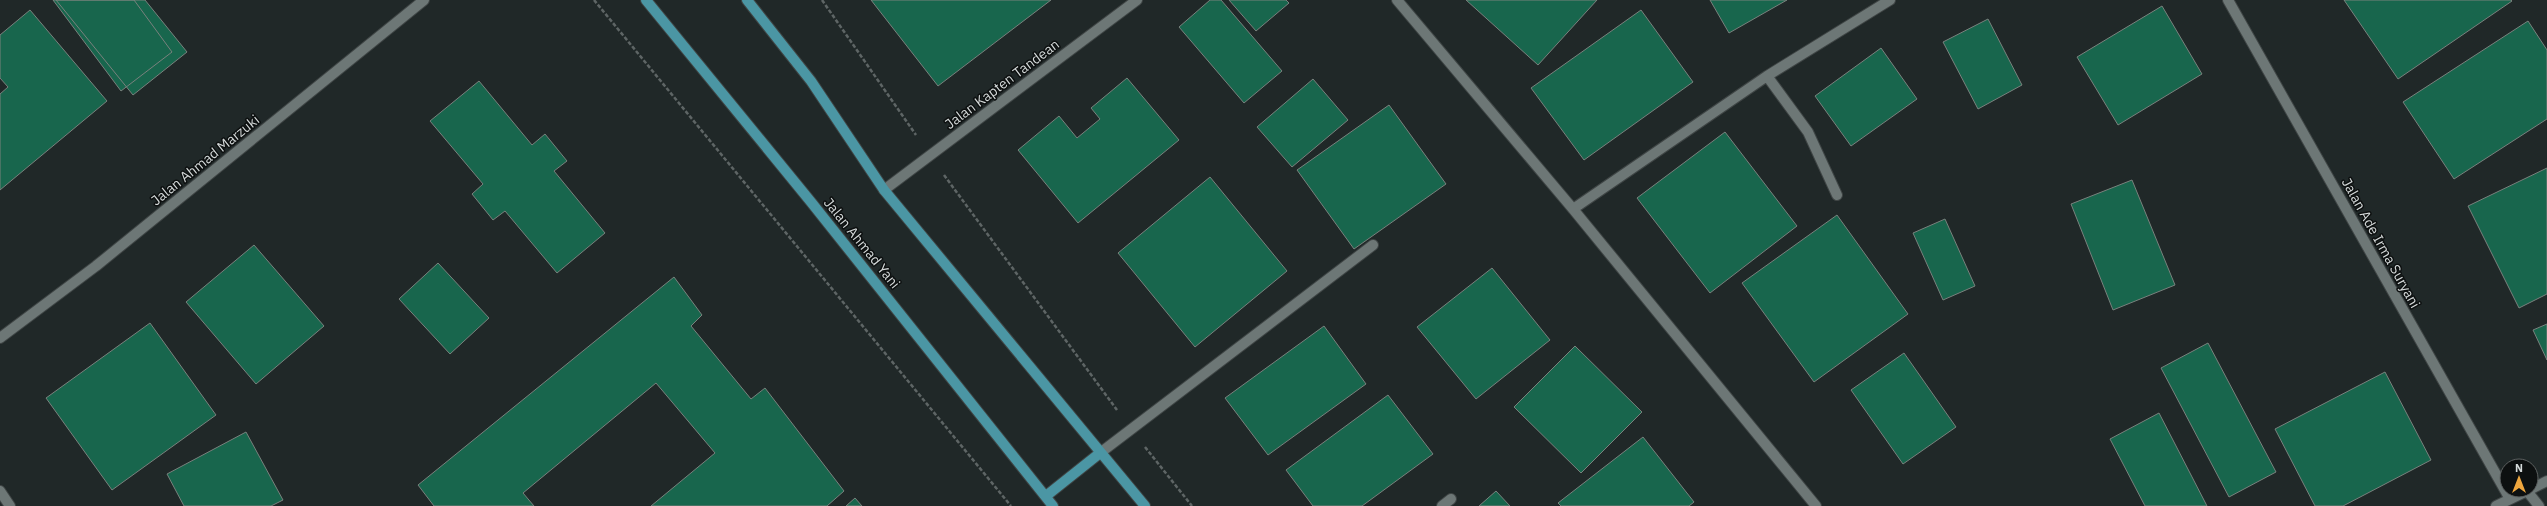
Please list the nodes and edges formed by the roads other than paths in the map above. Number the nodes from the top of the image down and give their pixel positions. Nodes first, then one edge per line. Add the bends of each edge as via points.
1 (424, 0) edge
2 (646, 0) edge
3 (747, 0) edge
4 (1137, 0) edge
5 (1397, 0) edge
6 (1890, 0) edge
7 (2228, 0) edge
8 (1767, 76) junction
9 (884, 190) junction
10 (1837, 195) dead end
11 (1573, 209) junction
12 (1373, 245) dead end
13 (0, 338) edge
14 (1100, 453) junction
15 (0, 491) edge
16 (1046, 496) junction
17 (1451, 499) dead end
18 (2510, 499) joint
19 (10, 506) edge
20 (1053, 506) edge
21 (1145, 506) edge
22 (1442, 506) edge
23 (1816, 506) edge
24 (2496, 506) edge

1 - 13 street, Jalan Ahmad Marzuki via 96,266
2 - 16 main road, Jalan Ahmad Yani
3 - 9 main road via 811,81
4 - 9 street, Jalan Kapten Tandean
5 - 11 street
6 - 8 street
7 - 18 street, Jalan Ade Irma Suryani
8 - 10 street via 1808,132
8 - 11 street
9 - 14 main road
11 - 23 street
12 - 14 street
14 - 16 main road
14 - 21 main road
15 - 19 street
16 - 20 main road, Jalan Ahmad Yani
17 - 22 street
18 - 24 street

